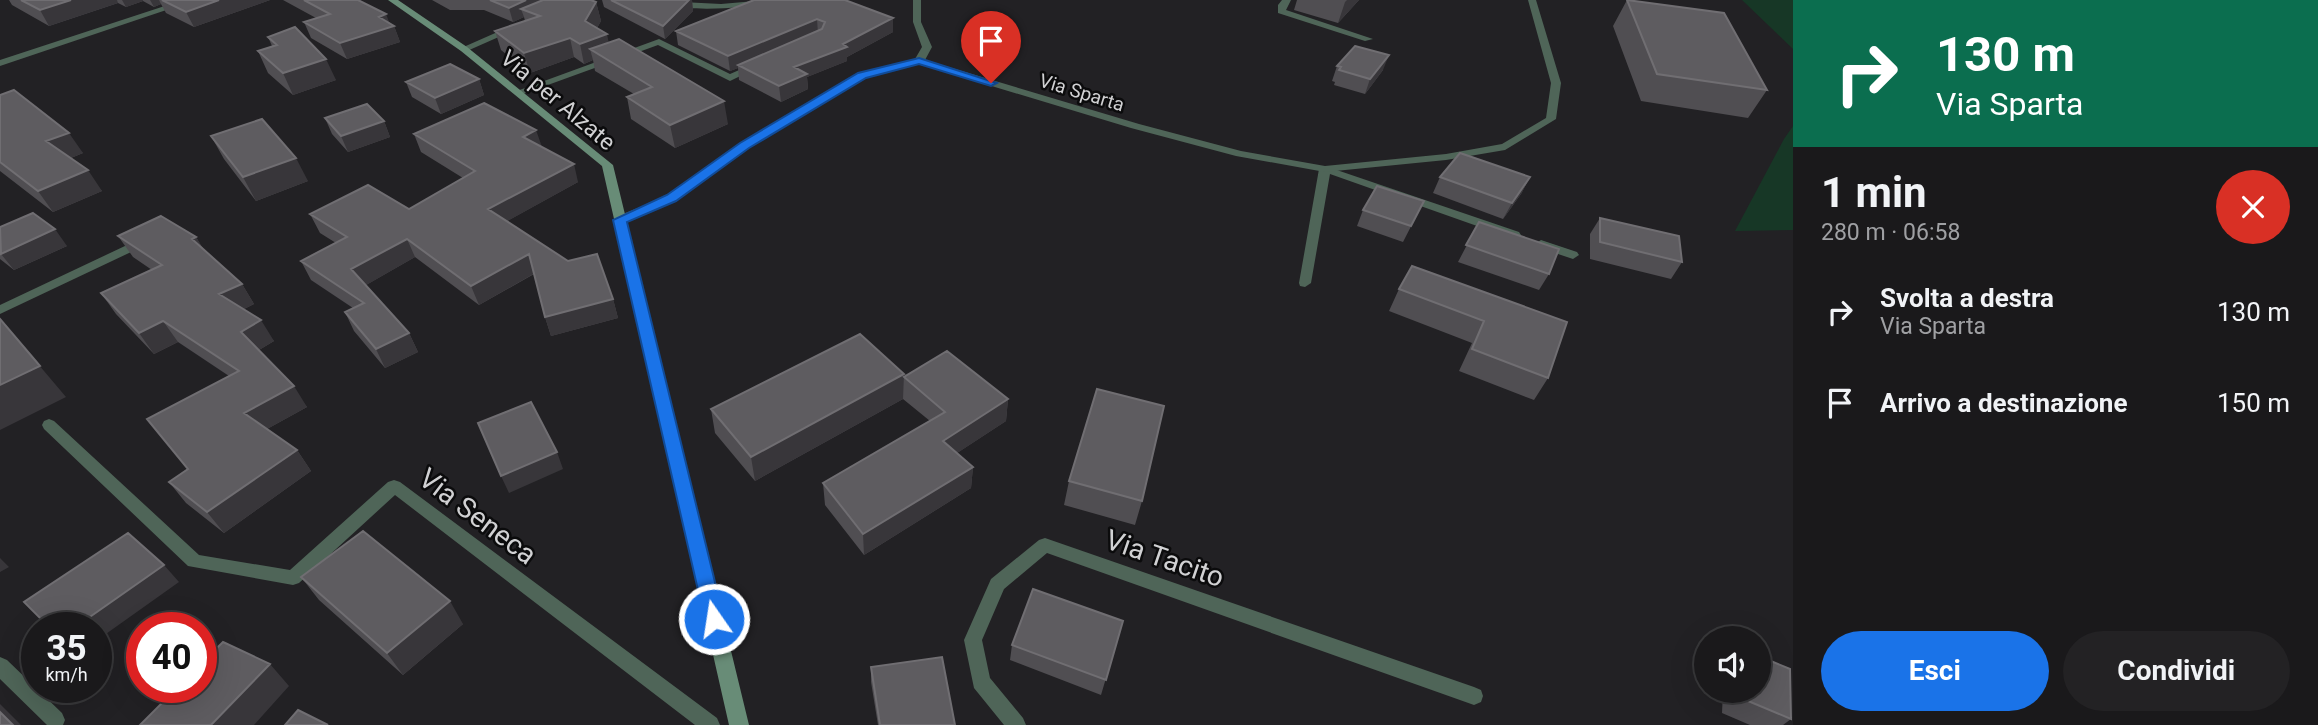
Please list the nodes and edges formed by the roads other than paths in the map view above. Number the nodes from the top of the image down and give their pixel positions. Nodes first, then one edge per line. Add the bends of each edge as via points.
1 (192, 0) edge
2 (392, 0) edge
3 (646, 0) edge
4 (764, 0) edge
5 (917, 0) edge
6 (1287, 0) edge
7 (1532, 0) edge
8 (523, 24) edge
9 (1368, 39) dead end
10 (464, 49) junction
11 (768, 61) edge
12 (919, 61) junction
13 (0, 63) edge
14 (519, 92) junction
15 (1325, 169) junction
16 (620, 220) junction
17 (151, 238) edge
18 (1573, 255) dead end
19 (1305, 283) dead end
20 (0, 310) edge
21 (49, 425) dead end
22 (0, 666) edge
23 (1474, 696) dead end
24 (55, 720) dead end
25 (710, 725) edge
26 (739, 725) edge
27 (1016, 725) edge

1 - 13 street
2 - 10 street, Via per Alzate
3 - 4 street via 707,6
5 - 12 street via 917,22 928,47
6 - 9 street via 1281,11
7 - 15 street, Via Sparta via 1556,83 1551,119 1504,147
8 - 10 street
10 - 14 street, Via per Alzate
11 - 14 street via 730,78 659,42
12 - 15 street, Via Sparta via 1240,154
12 - 16 street via 862,76 744,145 672,198
14 - 16 street, Via per Alzate via 607,165
15 - 18 street, Via Sparta
15 - 19 street
16 - 26 street, Via per Alzate
17 - 20 street
21 - 25 street, Via Seneca via 194,561 293,578 394,486
22 - 24 street
23 - 27 street, Via Tacito via 1045,545 997,584 973,640 981,682

